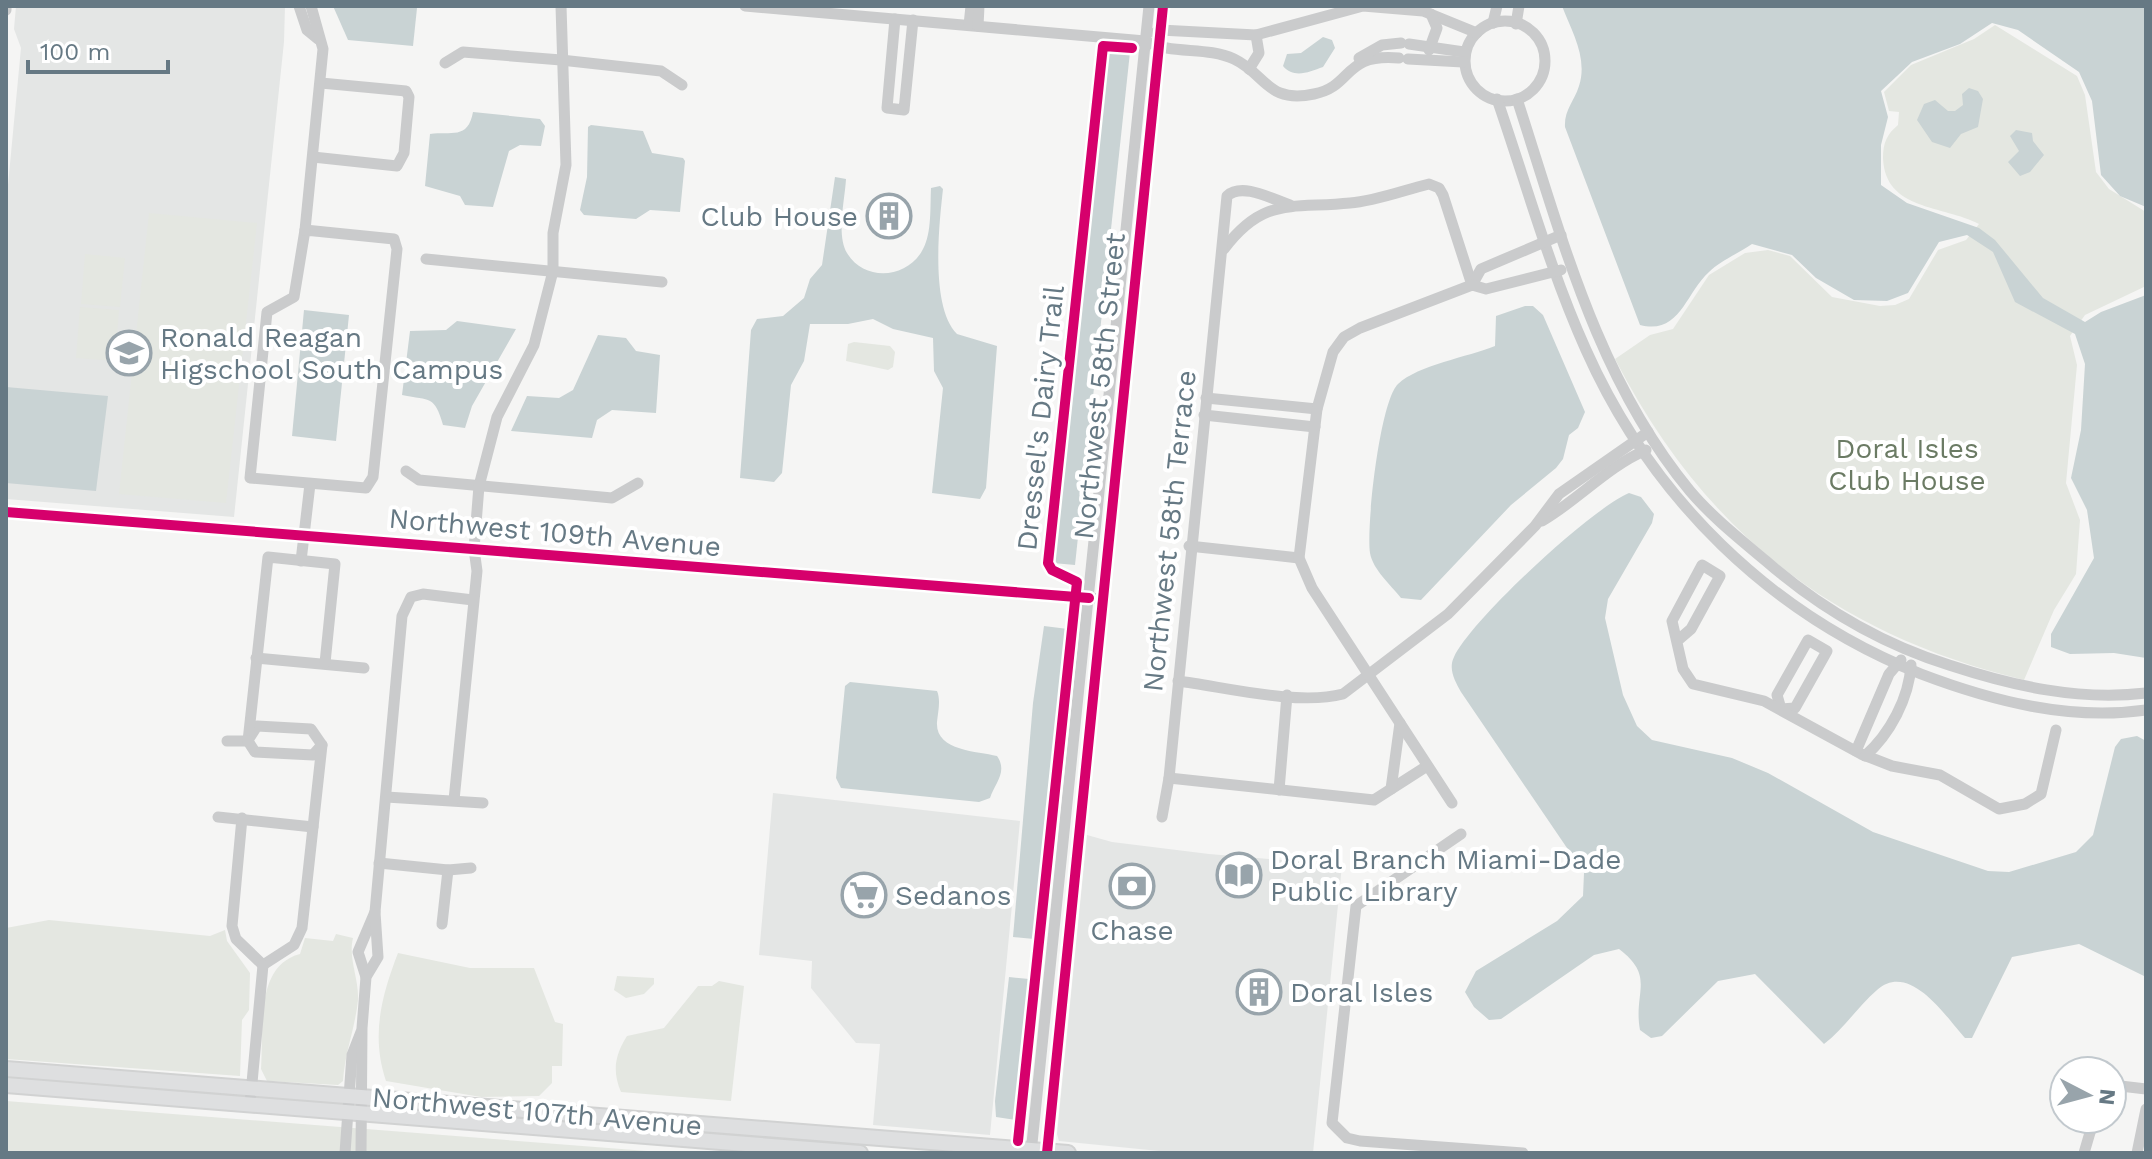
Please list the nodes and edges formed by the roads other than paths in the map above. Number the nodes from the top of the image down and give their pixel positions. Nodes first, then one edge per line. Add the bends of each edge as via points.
1 (299, 6) edge
2 (311, 6) edge
3 (561, 6) edge
4 (745, 6) edge
5 (971, 6) edge
6 (979, 6) edge
7 (1149, 6) edge
8 (1163, 6) edge
9 (1497, 6) edge
10 (1519, 6) edge
11 (1431, 14) junction
12 (895, 19) junction
13 (913, 20) junction
14 (1493, 23) junction
15 (1516, 24) junction
16 (974, 26) junction
17 (1160, 30) junction
18 (1477, 33) junction
19 (1256, 35) junction
20 (318, 40) junction
21 (1145, 41) junction
22 (1430, 46) junction
23 (1158, 48) junction
24 (1463, 57) junction
25 (561, 60) junction
26 (1426, 61) junction
27 (445, 63) dead end
28 (1249, 69) junction
29 (1349, 71) junction
30 (321, 83) junction
31 (682, 85) dead end
32 (1497, 99) junction
33 (1517, 99) junction
34 (313, 157) junction
35 (1290, 205) junction
36 (305, 230) junction
37 (1561, 235) junction
38 (1546, 240) junction
39 (1223, 250) junction
40 (426, 259) dead end
41 (1572, 266) junction
42 (553, 271) junction
43 (1557, 271) junction
44 (662, 282) dead end
45 (1472, 285) junction
46 (1206, 398) junction
47 (1317, 409) junction
48 (1204, 415) junction
49 (1315, 427) junction
50 (1648, 432) junction
51 (1635, 441) junction
52 (1657, 445) junction
53 (1642, 452) junction
54 (406, 471) dead end
55 (638, 483) dead end
56 (310, 484) junction
57 (479, 486) junction
58 (6, 512) edge
59 (1535, 526) junction
60 (305, 536) junction
61 (1189, 546) junction
62 (474, 549) junction
63 (1299, 558) junction
64 (301, 561) junction
65 (1087, 598) junction
66 (1101, 599) junction
67 (473, 600) junction
68 (1677, 641) junction
69 (1911, 652) junction
70 (256, 658) junction
71 (325, 663) junction
72 (1897, 663) junction
73 (364, 668) dead end
74 (1910, 669) junction
75 (1370, 676) junction
76 (1178, 681) junction
77 (2146, 693) edge
78 (1287, 695) junction
79 (1781, 709) junction
80 (1873, 709) junction
81 (2146, 710) edge
82 (1893, 719) junction
83 (1400, 723) junction
84 (1863, 730) junction
85 (2056, 730) dead end
86 (1883, 739) junction
87 (227, 741) dead end
88 (248, 741) junction
89 (1838, 741) junction
90 (322, 745) junction
91 (1860, 754) junction
92 (1427, 766) junction
93 (1892, 766) junction
94 (1169, 778) junction
95 (1391, 789) junction
96 (1279, 790) junction
97 (386, 797) junction
98 (454, 800) junction
99 (483, 803) dead end
100 (1452, 803) dead end
101 (218, 817) dead end
102 (1162, 817) dead end
103 (242, 818) junction
104 (313, 827) junction
105 (1461, 834) dead end
106 (379, 863) junction
107 (471, 868) dead end
108 (448, 870) junction
109 (375, 912) junction
110 (442, 924) dead end
111 (362, 937) junction
112 (379, 940) junction
113 (263, 965) junction
114 (366, 977) junction
115 (6, 1069) edge
116 (6, 1085) edge
117 (251, 1088) junction
118 (355, 1096) junction
119 (250, 1104) junction
120 (2146, 1109) edge
121 (356, 1113) junction
122 (2143, 1133) edge
123 (1031, 1151) edge
124 (1047, 1152) edge
125 (345, 1153) edge
126 (361, 1153) edge
127 (860, 1153) edge
128 (1068, 1153) edge
129 (1523, 1153) edge
130 (2137, 1153) edge

1 - 20 street via 307,30
2 - 20 street
3 - 25 street
4 - 12 street
5 - 16 street
6 - 16 street
7 - 21 street, Northwest 58th Street
8 - 17 street, Northwest 58th Street
9 - 14 street
10 - 15 street
11 - 18 street
11 - 19 street via 1363,6
11 - 22 street via 1437,28
12 - 13 street
12 - 13 street via 887,108 904,110
13 - 16 street
14 - 15 street
14 - 18 street
15 - 33 street via 1537,36 1547,57 1536,89
16 - 21 street
17 - 19 street
17 - 21 street
17 - 23 street, Northwest 58th Street
18 - 24 street
19 - 28 street via 1259,53
20 - 30 street via 323,49
21 - 23 street
21 - 65 street, Northwest 58th Street
22 - 24 street
22 - 26 street
22 - 29 street via 1382,45 1361,55
23 - 28 street via 1220,54
23 - 66 street, Northwest 58th Street
24 - 26 street
24 - 32 street via 1471,84
25 - 27 street via 463,52
25 - 31 street via 661,71
25 - 42 street via 566,165 553,233
26 - 29 street via 1363,59
28 - 29 street via 1261,83 1298,97 1334,86
30 - 34 street
30 - 34 street via 406,91 404,153 397,166
32 - 33 street
32 - 38 street
33 - 37 street
34 - 36 street
35 - 39 street via 1254,217
35 - 39 street, Northwest 58th Terrace via 1233,190 1227,196
35 - 45 street via 1354,203 1429,184 1439,188
36 - 56 street, Northwest 109th Avenue via 294,297 267,312 250,478
36 - 56 street, Northwest 109th Avenue via 394,239 397,249 373,477 366,488
37 - 38 street
37 - 41 street
38 - 43 street
38 - 45 street via 1481,269
39 - 46 street, Northwest 58th Terrace
40 - 42 street
41 - 43 street
41 - 50 street via 1604,350
42 - 44 street
42 - 57 street via 534,345 497,417
43 - 45 street via 1486,289
43 - 51 street via 1587,352
45 - 47 street via 1344,337 1326,369
46 - 47 street
46 - 48 street, Northwest 58th Terrace
47 - 49 street
48 - 49 street
48 - 61 street, Northwest 58th Terrace
49 - 63 street
50 - 51 street
50 - 52 street
51 - 53 street
51 - 59 street via 1559,494
52 - 53 street
52 - 69 street via 1703,505 1790,581 1846,619
53 - 59 street
53 - 72 street via 1697,522 1754,575 1807,615
54 - 57 street via 419,480
55 - 57 street via 612,498
56 - 60 street
57 - 62 street
58 - 60 street, Northwest 109th Avenue
59 - 75 street via 1448,614
60 - 62 street, Northwest 109th Avenue
60 - 64 street
61 - 63 street
61 - 76 street, Northwest 58th Terrace
62 - 65 street, Northwest 109th Avenue
62 - 67 street
63 - 75 street via 1312,588
64 - 70 street via 268,557
64 - 71 street via 335,564
65 - 66 street, Northwest 109th Avenue
65 - 123 street, Northwest 58th Street
66 - 124 street, Northwest 58th Street
67 - 97 street via 423,594 411,597 402,616
67 - 98 street
68 - 68 street via 1691,629 1720,576 1702,565 1674,617
68 - 79 street via 1683,669 1693,684
69 - 72 street
69 - 74 street
69 - 77 street via 1979,675 2054,691 2096,696
70 - 71 street
70 - 88 street
71 - 73 street
72 - 74 street
72 - 80 street
74 - 81 street via 1977,693 2046,709
74 - 82 street via 1910,682
75 - 78 street via 1328,698
75 - 83 street
76 - 78 street
76 - 94 street, Northwest 58th Terrace
78 - 96 street
79 - 79 street via 1795,708 1827,651 1808,640 1777,695
79 - 89 street
80 - 82 street
80 - 84 street
82 - 86 street
83 - 92 street
83 - 95 street
84 - 89 street
84 - 91 street
85 - 93 street via 2043,788 2032,801 1999,809 1940,775
86 - 91 street
86 - 93 street
87 - 88 street
88 - 90 street via 255,752 313,755
88 - 90 street via 257,726 311,729
89 - 91 street
90 - 104 street
91 - 93 street
92 - 95 street
92 - 100 street
94 - 96 street
94 - 102 street, Northwest 58th Terrace
95 - 96 street via 1374,800
97 - 98 street
97 - 106 street
98 - 99 street
101 - 103 street
103 - 104 street
103 - 113 street via 232,926 236,939
104 - 113 street via 302,928 294,945
105 - 129 street via 1356,906 1330,1116 1337,1131 1360,1141
106 - 108 street
106 - 109 street
107 - 108 street
108 - 110 street
109 - 111 street
109 - 112 street
111 - 112 street
111 - 114 street via 358,952
112 - 114 street via 378,957
113 - 117 street
114 - 118 street via 362,1028 352,1055
115 - 117 main road, Northwest 107th Avenue
116 - 119 main road, Northwest 107th Avenue
117 - 118 main road, Northwest 107th Avenue
117 - 119 street
118 - 121 street
118 - 123 main road, Northwest 107th Avenue
119 - 121 main road, Northwest 107th Avenue
120 - 122 street
121 - 125 street
121 - 126 street
121 - 127 main road, Northwest 107th Avenue
122 - 130 street
123 - 124 main road, Northwest 107th Avenue
124 - 128 main road, Northwest 107th Avenue

